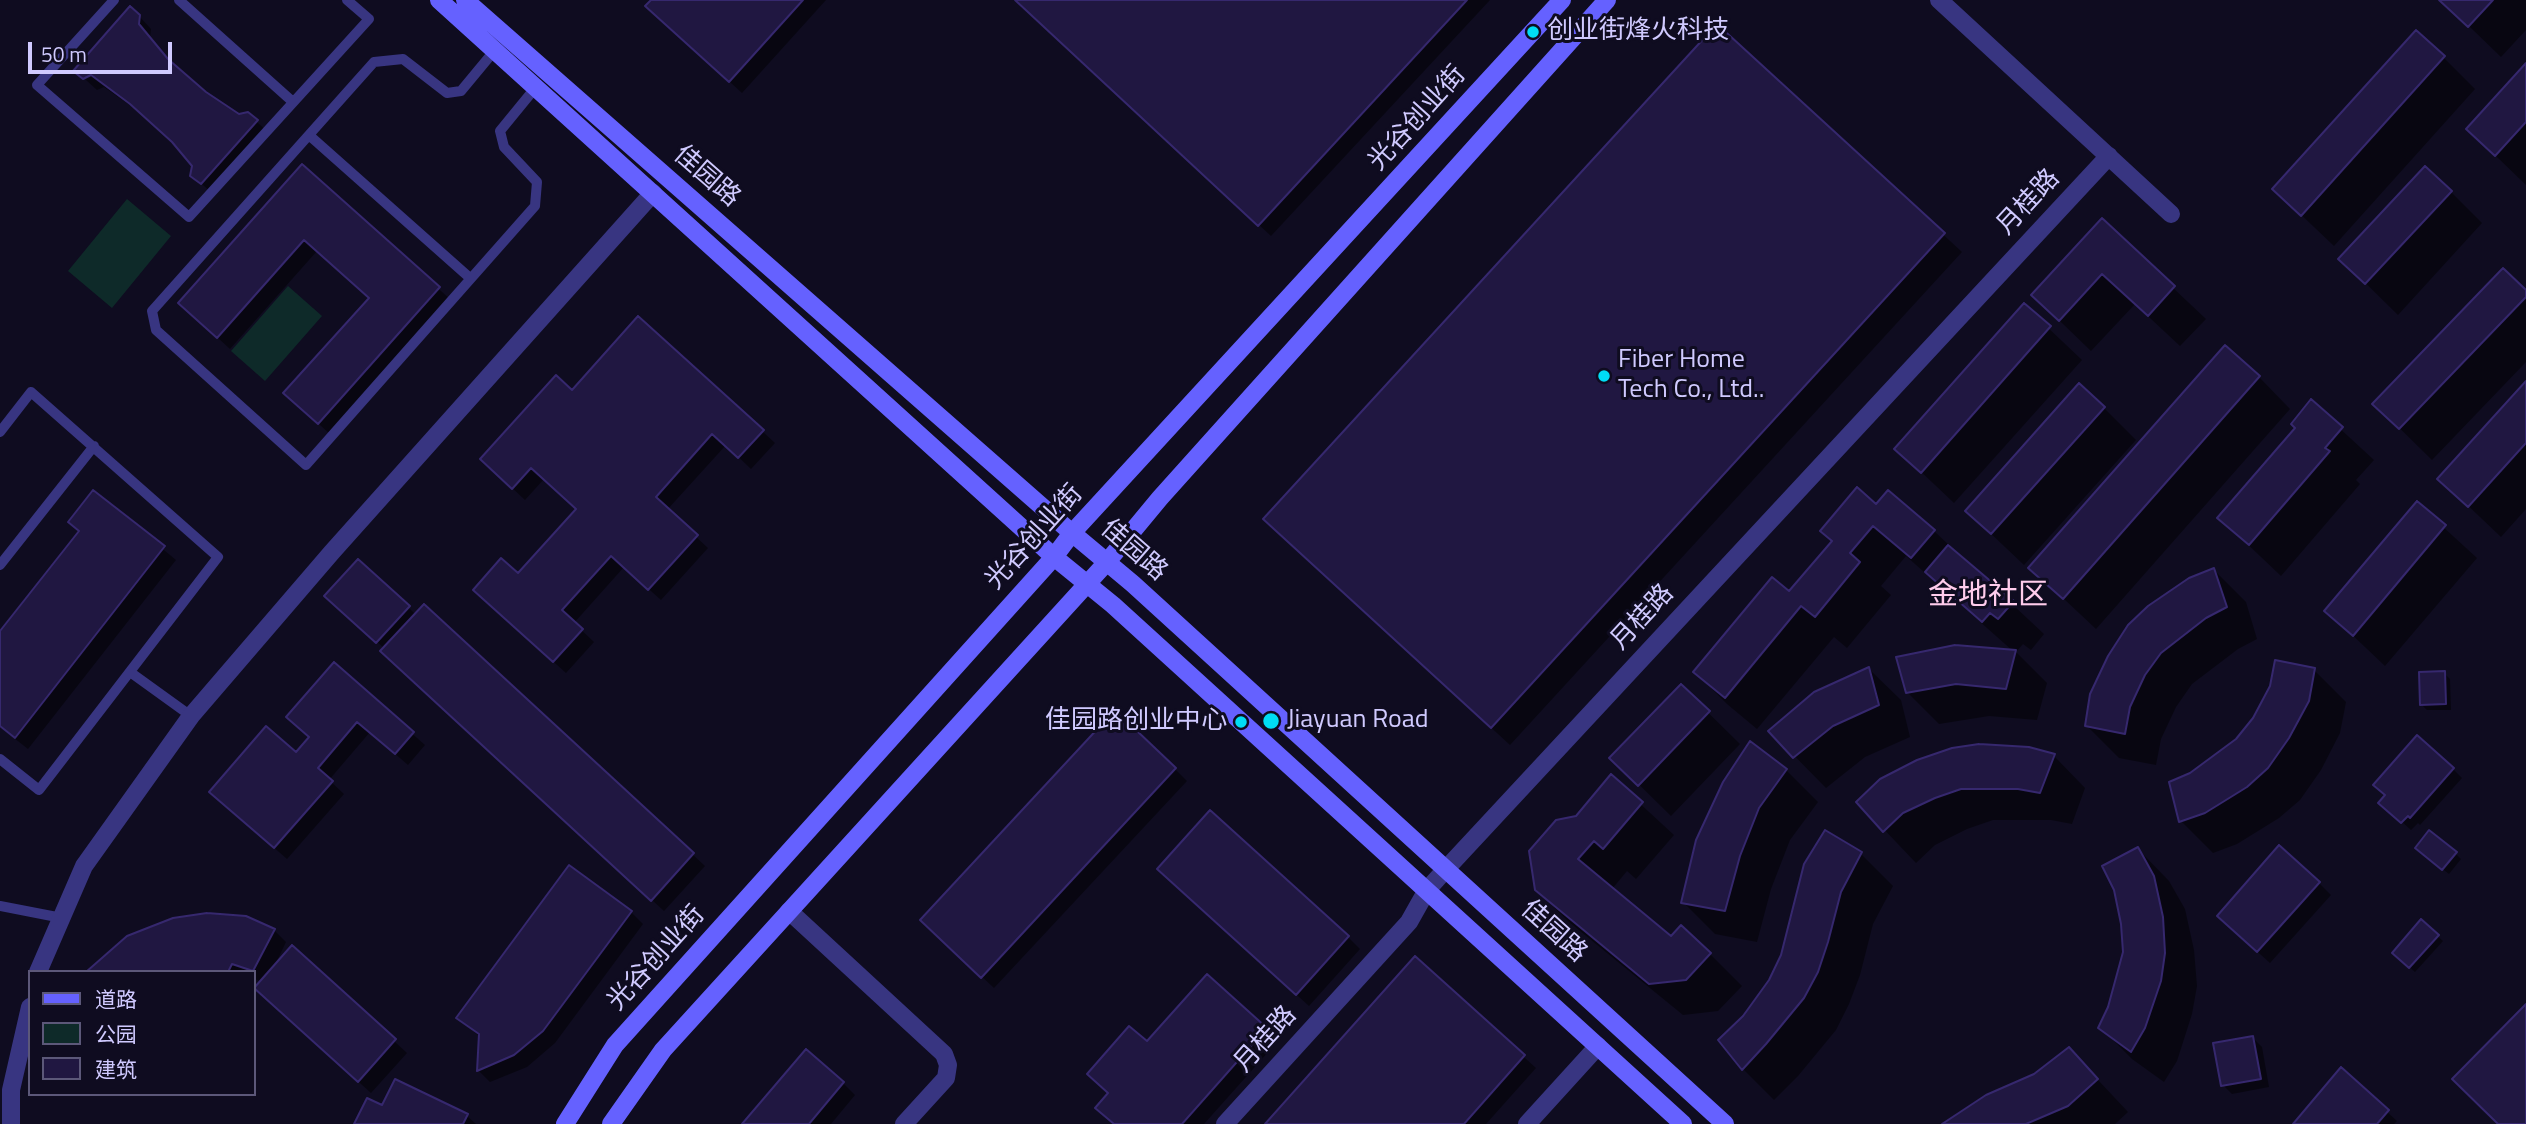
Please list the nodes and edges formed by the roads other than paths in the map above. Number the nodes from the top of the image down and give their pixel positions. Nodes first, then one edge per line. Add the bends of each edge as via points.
1 (114, 0) edge
2 (179, 0) edge
3 (346, 0) edge
4 (439, 0) edge
5 (465, 0) edge
6 (1562, 0) edge
7 (1608, 0) edge
8 (1939, 0) edge
9 (495, 50) junction
10 (536, 87) junction
11 (293, 102) junction
12 (310, 136) junction
13 (2109, 156) junction
14 (653, 193) junction
15 (2171, 215) dead end
16 (470, 278) junction
17 (0, 432) edge
18 (94, 446) junction
19 (1072, 533) junction
20 (1054, 557) junction
21 (1107, 562) junction
22 (0, 565) edge
23 (1086, 586) junction
24 (130, 672) junction
25 (191, 716) junction
26 (0, 759) edge
27 (1446, 869) junction
28 (1427, 890) junction
29 (0, 906) edge
30 (789, 911) junction
31 (62, 918) junction
32 (39, 970) edge
33 (28, 1016) edge
34 (1598, 1046) junction
35 (11, 1124) edge
36 (565, 1124) edge
37 (611, 1124) edge
38 (904, 1124) edge
39 (1225, 1124) edge
40 (1527, 1124) edge
41 (1683, 1124) edge
42 (1725, 1124) edge

1 - 11 lane via 37,85 189,217
2 - 11 lane
3 - 11 lane via 369,19
4 - 9 street, 佳园路
5 - 19 street, 佳园路
6 - 19 street, 光谷创业街
7 - 21 street
8 - 13 street
9 - 10 street, 佳园路
9 - 12 lane via 461,91 447,93 403,59 374,62
10 - 14 street, 佳园路
10 - 16 lane via 500,131 504,147 537,182 535,206
12 - 16 lane
12 - 16 lane via 152,311 156,330 306,465
13 - 15 street
13 - 27 street, 月桂路
14 - 20 street, 佳园路
14 - 25 street
17 - 18 lane via 32,392
18 - 22 lane
18 - 24 lane via 218,558
19 - 20 street, 光谷创业街
19 - 21 street, 佳园路
20 - 23 street, 佳园路
20 - 36 street, 光谷创业街 via 615,1045
21 - 23 street
21 - 27 street, 佳园路
23 - 28 street, 佳园路 via 1113,605
23 - 30 street
24 - 25 lane
24 - 26 lane via 39,790
25 - 31 street via 84,866
27 - 28 street, 月桂路
27 - 42 street, 佳园路
28 - 34 street, 佳园路
28 - 39 street, 月桂路 via 1409,922
29 - 31 lane
30 - 37 street via 663,1050
30 - 38 street via 944,1054 946,1078
31 - 32 street
33 - 35 street via 11,1090
34 - 40 street
34 - 41 street, 佳园路

